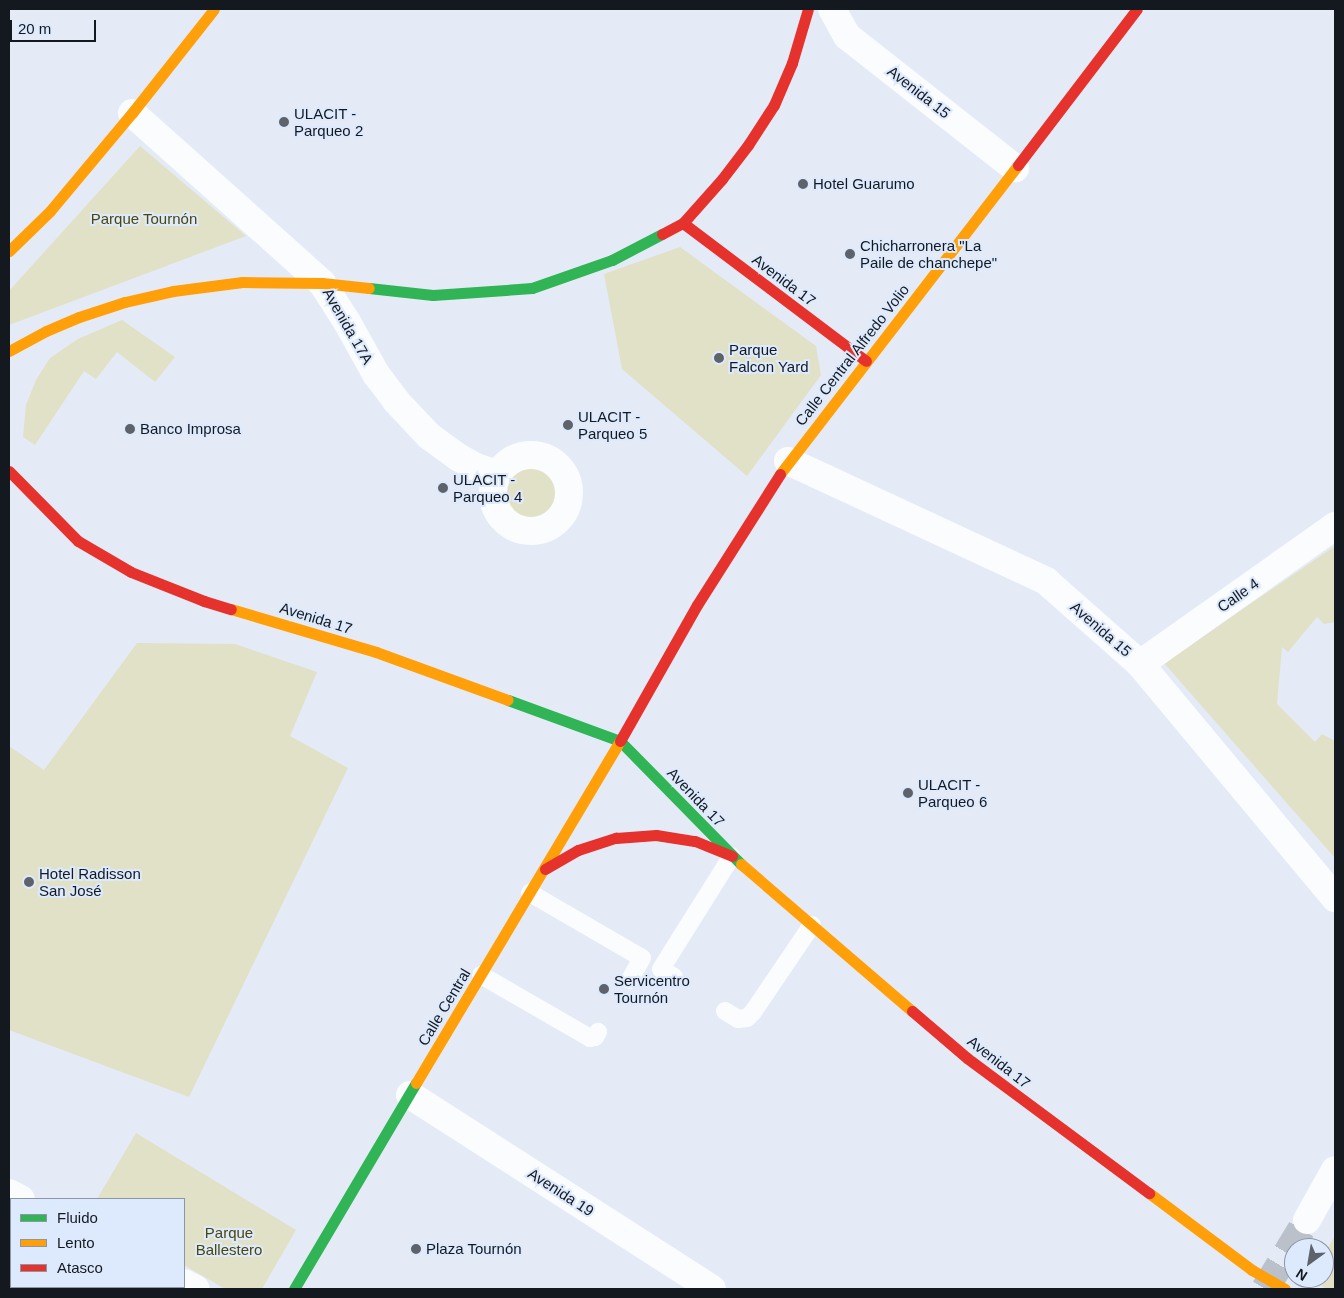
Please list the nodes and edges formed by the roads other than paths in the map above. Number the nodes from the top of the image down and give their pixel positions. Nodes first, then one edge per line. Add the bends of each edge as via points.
1 (214, 9) edge
2 (808, 9) edge
3 (832, 9) edge
4 (1136, 9) edge
5 (132, 114) junction
6 (1015, 168) junction
7 (50, 211) junction
8 (683, 224) junction
9 (14, 230) dead end
10 (9, 252) edge
11 (322, 283) junction
12 (9, 352) edge
13 (866, 361) junction
14 (788, 461) junction
15 (9, 471) edge
16 (496, 474) dead end
17 (1335, 526) edge
18 (1140, 664) junction
19 (620, 741) junction
20 (732, 856) junction
21 (544, 870) junction
22 (530, 893) junction
23 (1335, 898) edge
24 (812, 925) junction
25 (642, 958) junction
26 (482, 975) junction
27 (630, 980) dead end
28 (725, 1011) dead end
29 (598, 1032) dead end
30 (410, 1095) junction
31 (1335, 1170) edge
32 (1306, 1220) tunnel mouth
33 (294, 1289) edge
34 (712, 1289) edge
35 (1285, 1289) edge

1 - 5 main road
2 - 8 main road via 792,63 774,105 722,179
3 - 6 street, Avenida 15 via 847,36
4 - 6 main road, Calle Central Alfredo Volio
5 - 7 main road
5 - 11 street, Avenida 17A
6 - 13 main road, Calle Central Alfredo Volio
7 - 9 main road
7 - 10 main road
8 - 11 main road via 612,260 532,288 433,295
8 - 13 main road, Avenida 17
11 - 12 main road via 242,282 173,290 79,317
11 - 16 street, Avenida 17A via 376,374 396,401 429,436 458,457
13 - 14 main road, Calle Central Alfredo Volio
14 - 18 street, Avenida 15 via 1046,581
14 - 19 main road, Calle Central Alfredo Volio via 697,604
15 - 19 main road, Avenida 17 via 78,541 131,572 204,601 376,652
17 - 18 street, Calle 4
18 - 23 street, Avenida 15
19 - 20 main road, Avenida 17
19 - 21 main road, Calle Central
20 - 21 main road via 695,841 656,834 601,842 578,850
20 - 24 main road, Avenida 17
20 - 25 lane via 668,973
21 - 22 main road, Calle Central
22 - 25 lane
22 - 26 main road, Calle Central
24 - 28 lane via 747,1018 738,1018
24 - 35 main road, Avenida 17 via 967,1058 1252,1270
25 - 27 lane
26 - 29 lane via 590,1038
26 - 30 main road, Calle Central
30 - 33 main road, Calle Central
30 - 34 street, Avenida 19
31 - 32 street

